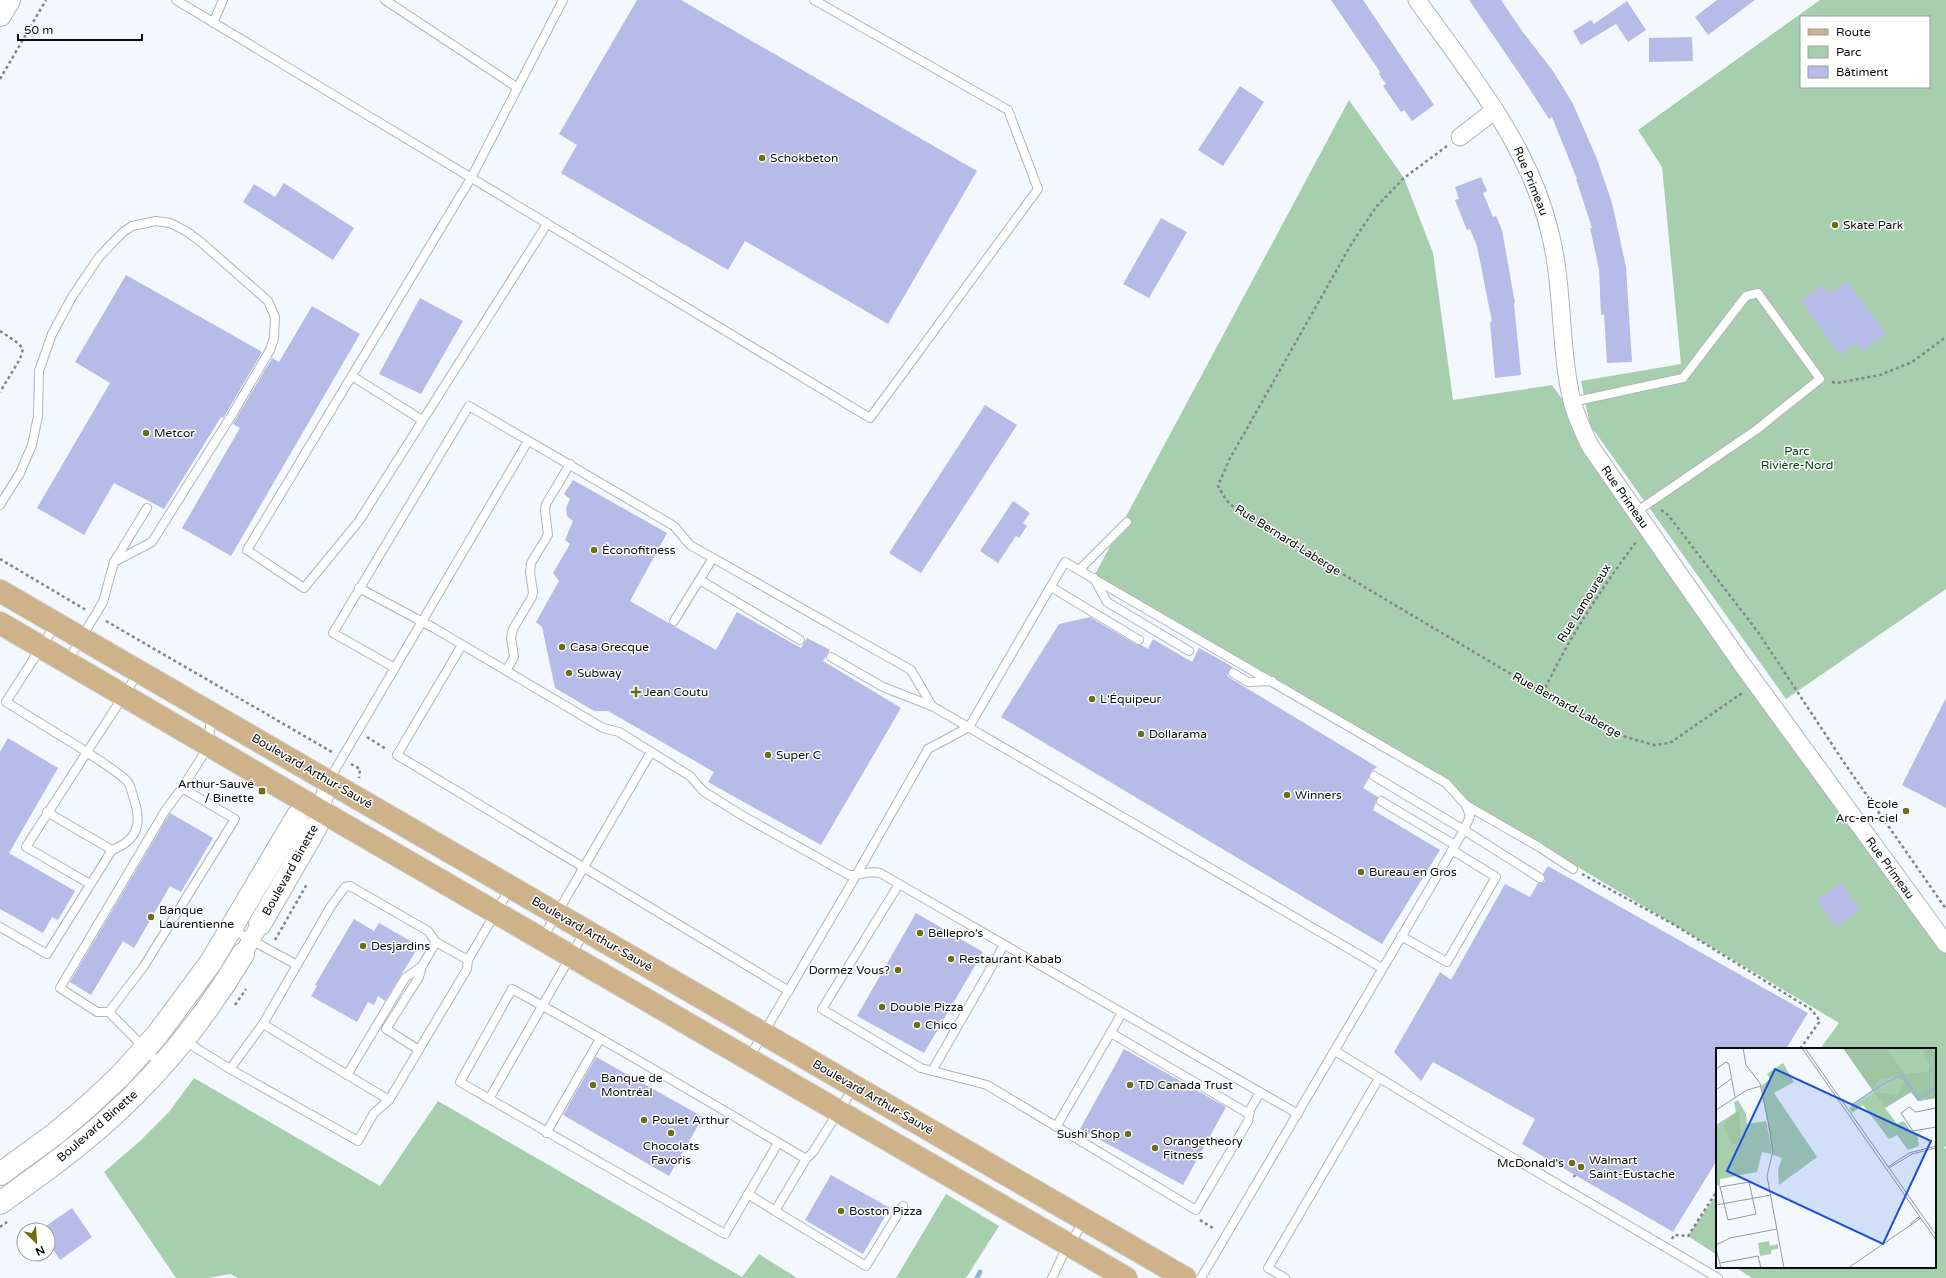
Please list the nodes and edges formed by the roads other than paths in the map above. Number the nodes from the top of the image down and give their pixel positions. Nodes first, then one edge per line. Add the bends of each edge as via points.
1 (9, 0) edge
2 (176, 0) edge
3 (223, 0) edge
4 (385, 0) edge
5 (563, 0) edge
6 (814, 0) edge
7 (1418, 0) edge
8 (0, 15) edge
9 (213, 23) junction
10 (518, 88) junction
11 (1495, 110) junction
12 (1460, 137) road end
13 (471, 178) junction
14 (547, 224) junction
15 (352, 376) junction
16 (1572, 402) junction
17 (422, 420) junction
18 (528, 442) junction
19 (570, 464) junction
20 (0, 505) edge
21 (147, 508) dead end
22 (1636, 512) junction
23 (1127, 522) dead end
24 (713, 558) junction
25 (114, 562) junction
26 (1079, 570) junction
27 (1093, 578) junction
28 (700, 580) junction
29 (1050, 587) junction
30 (359, 588) junction
31 (0, 591) edge
32 (674, 621) dead end
33 (421, 622) junction
34 (0, 623) edge
35 (56, 623) junction
36 (82, 638) junction
37 (800, 640) dead end
38 (1140, 640) dead end
39 (462, 645) junction
40 (41, 647) junction
41 (1189, 652) dead end
42 (832, 657) dead end
43 (67, 662) junction
44 (395, 668) junction
45 (506, 671) junction
46 (139, 672) junction
47 (1233, 673) dead end
48 (1274, 681) junction
49 (123, 695) junction
50 (3, 703) edge
51 (932, 706) junction
52 (216, 716) junction
53 (969, 728) junction
54 (209, 746) junction
55 (87, 752) junction
56 (651, 752) junction
57 (1374, 776) dead end
58 (329, 781) junction
59 (182, 788) junction
60 (1381, 801) dead end
61 (1466, 805) junction
62 (47, 812) junction
63 (310, 815) junction
64 (1464, 830) junction
65 (1454, 847) junction
66 (112, 850) junction
67 (583, 867) junction
68 (1573, 869) road end
69 (856, 875) junction
70 (1540, 878) dead end
71 (90, 884) junction
72 (899, 884) junction
73 (511, 887) junction
74 (496, 912) junction
75 (556, 913) junction
76 (0, 927) edge
77 (230, 929) junction
78 (585, 930) junction
79 (1401, 936) junction
80 (542, 939) junction
81 (252, 940) junction
82 (436, 942) junction
83 (1946, 944) edge
84 (1004, 945) junction
85 (571, 956) junction
86 (468, 960) junction
87 (297, 965) junction
88 (422, 966) junction
89 (1382, 968) junction
90 (789, 991) junction
91 (543, 1006) junction
92 (109, 1012) junction
93 (1122, 1013) junction
94 (263, 1024) junction
95 (1110, 1033) junction
96 (763, 1034) junction
97 (600, 1039) junction
98 (184, 1040) junction
99 (145, 1049) junction
100 (419, 1050) junction
101 (1335, 1051) junction
102 (749, 1059) junction
103 (162, 1066) junction
104 (230, 1069) junction
105 (932, 1071) junction
106 (347, 1075) junction
107 (1379, 1078) junction
108 (854, 1086) junction
109 (1260, 1092) junction
110 (489, 1099) junction
111 (389, 1100) junction
112 (839, 1111) junction
113 (1249, 1114) junction
114 (1298, 1114) junction
115 (1056, 1127) junction
116 (546, 1132) junction
117 (778, 1143) junction
118 (806, 1159) junction
119 (0, 1174) edge
120 (748, 1194) junction
121 (0, 1202) edge
122 (903, 1206) dead end
123 (775, 1211) junction
124 (1085, 1220) junction
125 (1069, 1245) junction
126 (1052, 1278) edge
127 (1126, 1278) edge
128 (1185, 1278) edge
129 (1202, 1278) edge
130 (1285, 1278) edge
131 (1718, 1278) edge

1 - 8 street
2 - 9 lane
3 - 9 lane
4 - 10 lane
5 - 10 lane
6 - 14 lane via 1008,110 1038,189 870,418
7 - 11 street, Rue Primeau
9 - 13 lane
10 - 13 lane
11 - 12 street
11 - 16 street, Rue Primeau via 1516,142 1528,168 1550,233 1557,271
13 - 14 lane
13 - 15 lane
14 - 17 lane
15 - 17 lane
15 - 17 lane via 247,550 304,588 359,521
16 - 22 street, Rue Primeau via 1590,446
16 - 22 lane via 1682,378 1746,296 1758,293 1820,379 1756,430
18 - 19 lane
18 - 30 lane via 469,406
18 - 33 lane
19 - 24 lane via 674,526 690,545
19 - 45 lane via 547,501 545,510 548,535 531,563 533,592 513,629 511,638 514,657
20 - 25 lane via 20,473 32,445 38,416 39,371 52,334 99,257 132,226 156,221 170,223 186,231 268,301 274,317 274,338 270,350 233,413 152,542
21 - 25 lane
22 - 83 street, Rue Primeau via 1755,683
23 - 26 lane
24 - 28 lane
24 - 51 lane via 911,670
25 - 36 lane via 103,602
26 - 27 lane
26 - 29 lane via 1065,562
27 - 41 lane via 1107,602
27 - 48 lane
28 - 32 lane
28 - 37 lane
29 - 38 lane
29 - 53 lane
30 - 33 lane
30 - 44 lane via 333,633
31 - 35 main road, Boulevard Arthur-Sauvé
33 - 39 lane
33 - 44 lane
34 - 40 main road
35 - 36 main road, Boulevard Arthur-Sauvé
35 - 40 lane
36 - 43 lane
36 - 46 main road, Boulevard Arthur-Sauvé
39 - 45 lane
39 - 67 lane via 397,755
40 - 43 main road
40 - 50 lane
42 - 51 lane via 883,687
43 - 49 main road
44 - 58 lane
45 - 56 lane via 602,728 619,732
46 - 49 lane
46 - 52 main road, Boulevard Arthur-Sauvé
47 - 48 lane via 1248,682
48 - 61 lane via 1446,783
49 - 54 main road
49 - 55 lane
50 - 55 lane
51 - 53 lane
52 - 54 lane via 210,726
52 - 58 main road, Boulevard Arthur-Sauvé
53 - 69 lane via 928,749
53 - 89 lane
54 - 59 lane
54 - 63 main road
55 - 62 lane
55 - 66 lane via 128,782 137,811 138,826 132,838
56 - 67 lane
56 - 69 lane via 690,776 703,791 743,816 845,873
57 - 64 lane
58 - 63 street, Boulevard Binette
58 - 73 main road, Boulevard Arthur-Sauvé
59 - 92 lane via 165,811 60,988 97,1012
59 - 92 lane via 235,819 148,961
60 - 65 lane
61 - 64 lane via 1470,816
61 - 68 lane
62 - 66 lane
62 - 71 lane via 26,847
63 - 74 main road
63 - 77 street, Boulevard Binette
63 - 81 street, Boulevard Binette
64 - 65 lane
64 - 70 lane
65 - 79 lane
65 - 79 lane via 1496,877 1447,962
66 - 71 lane
67 - 75 lane
67 - 90 lane
69 - 72 lane via 874,872
69 - 90 lane
71 - 76 lane via 47,954
72 - 84 lane
72 - 105 lane via 822,1009 921,1068
73 - 74 lane
73 - 75 main road, Boulevard Arthur-Sauvé
74 - 80 main road
74 - 86 lane
75 - 78 main road, Boulevard Arthur-Sauvé
75 - 80 lane
77 - 81 lane
77 - 99 street, Boulevard Binette via 197,983
78 - 85 lane
78 - 96 main road, Boulevard Arthur-Sauvé
79 - 89 lane
80 - 85 main road
81 - 87 lane
81 - 98 street, Boulevard Binette via 213,1001
82 - 86 lane
82 - 87 lane via 428,931 348,886 342,889
82 - 88 lane
84 - 93 lane
84 - 105 lane
85 - 91 lane
85 - 102 main road
86 - 100 lane via 467,969
87 - 94 lane
88 - 100 lane via 419,977 386,1029
88 - 106 lane via 405,978
89 - 101 lane
90 - 96 lane
91 - 97 lane
91 - 110 lane
91 - 110 lane via 512,989 460,1082
92 - 99 lane
93 - 95 lane
93 - 109 lane
94 - 104 lane
94 - 106 lane
95 - 113 lane
95 - 115 lane
96 - 102 lane
96 - 108 main road, Boulevard Arthur-Sauvé
97 - 116 lane
97 - 117 lane
98 - 103 street, Boulevard Binette
98 - 104 lane
99 - 103 lane
99 - 119 street, Boulevard Binette via 82,1111
100 - 111 lane
101 - 107 lane
101 - 114 lane
102 - 112 main road
103 - 121 street, Boulevard Binette via 101,1126
104 - 111 lane via 358,1142 374,1113
105 - 115 lane via 987,1086
106 - 111 lane
107 - 130 lane via 1268,1268
107 - 131 lane
108 - 112 lane
108 - 124 main road, Boulevard Arthur-Sauvé
109 - 113 lane
109 - 114 lane
110 - 116 lane
112 - 118 lane
112 - 125 main road
113 - 115 lane via 1248,1122 1196,1210
114 - 129 lane
116 - 120 lane via 725,1234
117 - 118 lane
117 - 120 lane
118 - 123 lane
120 - 123 lane
122 - 123 lane via 866,1266
124 - 125 lane
124 - 128 main road, Boulevard Arthur-Sauvé
125 - 126 lane
125 - 127 main road

